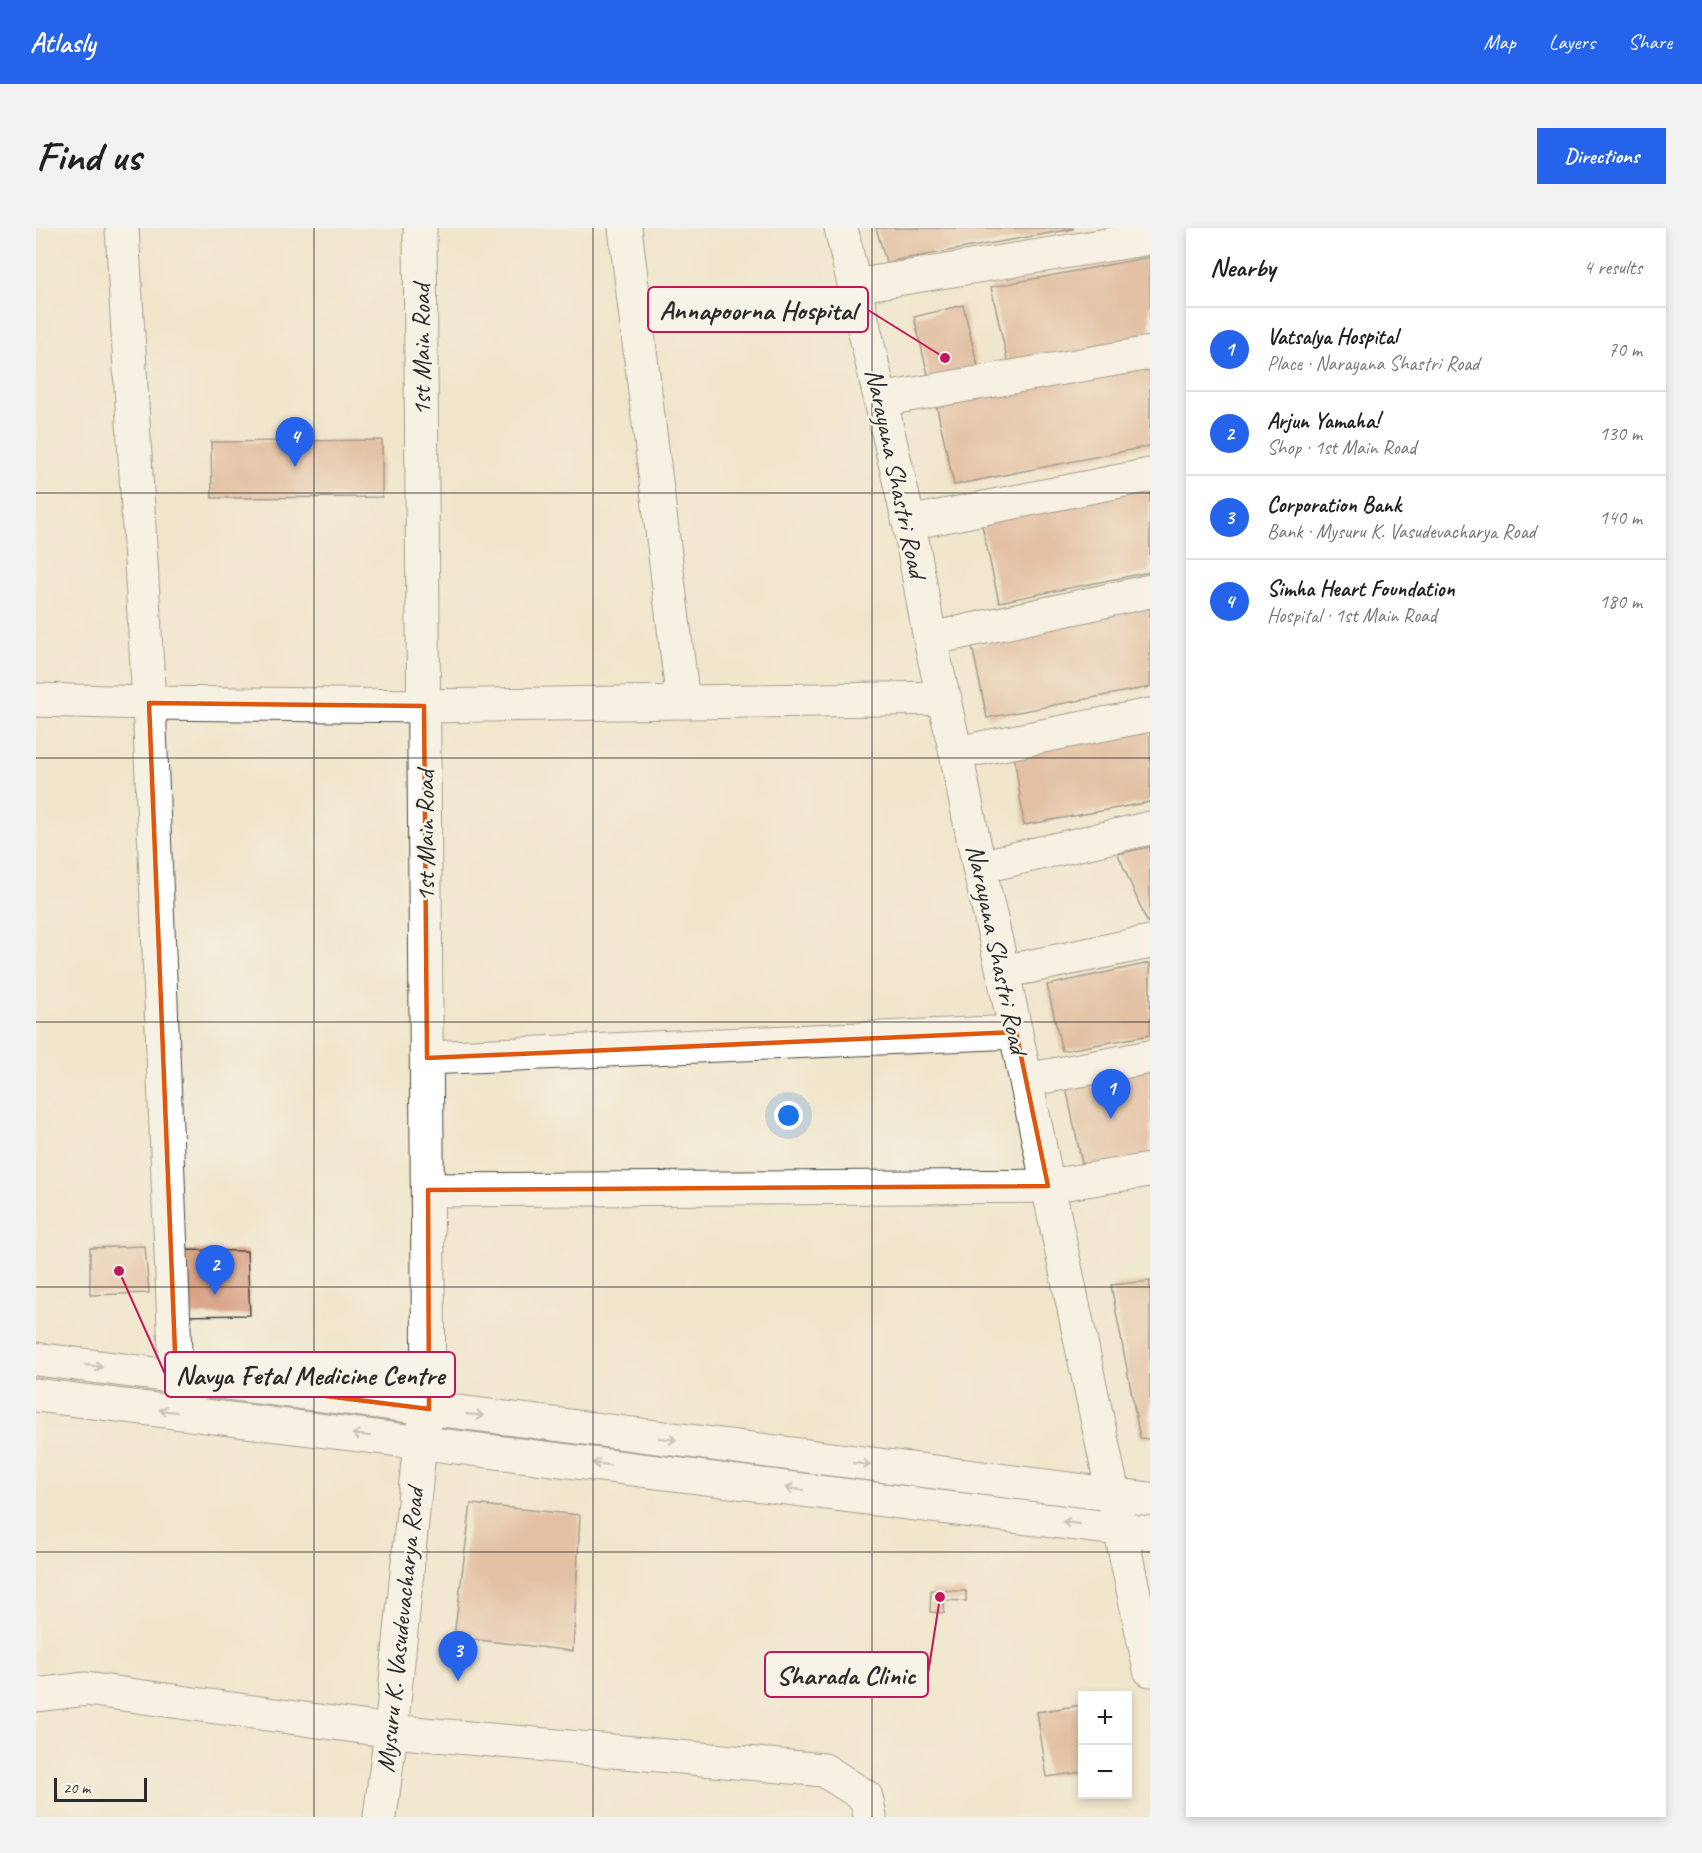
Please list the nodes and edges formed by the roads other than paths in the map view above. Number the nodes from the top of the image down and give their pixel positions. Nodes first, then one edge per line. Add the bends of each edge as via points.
1 (122, 228) edge
2 (420, 228) edge
3 (625, 228) edge
4 (841, 228) edge
5 (1150, 237) edge
6 (854, 286) junction
7 (1150, 352) edge
8 (880, 400) junction
9 (1150, 475) edge
10 (909, 523) junction
11 (1150, 591) edge
12 (930, 639) junction
13 (945, 698) junction
14 (36, 700) edge
15 (683, 702) junction
16 (149, 703) junction
17 (424, 706) junction
18 (1150, 715) edge
19 (956, 753) junction
20 (1150, 828) edge
21 (979, 867) junction
22 (1150, 942) edge
23 (1003, 972) junction
24 (1016, 1032) junction
25 (1150, 1057) edge
26 (427, 1058) junction
27 (1026, 1080) junction
28 (1150, 1170) edge
29 (1048, 1186) junction
30 (428, 1190) junction
31 (36, 1359) edge
32 (176, 1377) junction
33 (36, 1395) edge
34 (429, 1409) junction
35 (420, 1442) junction
36 (1115, 1496) junction
37 (1150, 1499) edge
38 (1136, 1531) edge
39 (1150, 1670) edge
40 (36, 1695) edge
41 (391, 1731) junction
42 (380, 1817) edge
43 (870, 1817) edge

1 - 16 street
2 - 17 street, 1st Main Road
3 - 15 street
4 - 6 street, Narayana Shastri Road
5 - 6 street
6 - 8 street, Narayana Shastri Road
7 - 8 street
8 - 10 street, Narayana Shastri Road
9 - 10 street
10 - 12 street, Narayana Shastri Road
11 - 12 street
12 - 13 street, Narayana Shastri Road
13 - 15 street
13 - 19 street, Narayana Shastri Road
14 - 16 street
15 - 17 street
16 - 17 street
16 - 32 street
17 - 26 street, 1st Main Road
18 - 19 street
19 - 21 street, Narayana Shastri Road
20 - 21 street
21 - 23 street, Narayana Shastri Road
22 - 23 street
23 - 24 street, Narayana Shastri Road
24 - 26 street
24 - 27 street, Narayana Shastri Road
25 - 27 street
26 - 30 street, 1st Main Road
27 - 29 street, Narayana Shastri Road
28 - 29 street
29 - 30 street
29 - 36 street, Narayana Shastri Road
30 - 34 street, 1st Main Road
31 -> 32 street
32 - 34 street
35 -> 33 street
34 - 35 street, 1st Main Road
34 -> 36 street
38 -> 35 street
35 - 41 street, Mysuru K. Vasudevacharya Road
36 - 37 street
36 - 38 street, Narayana Shastri Road
38 - 39 street, Narayana Shastri Road
40 - 41 street via 86,1689
41 - 42 street, Mysuru K. Vasudevacharya Road
41 - 43 street via 824,1770 866,1797

